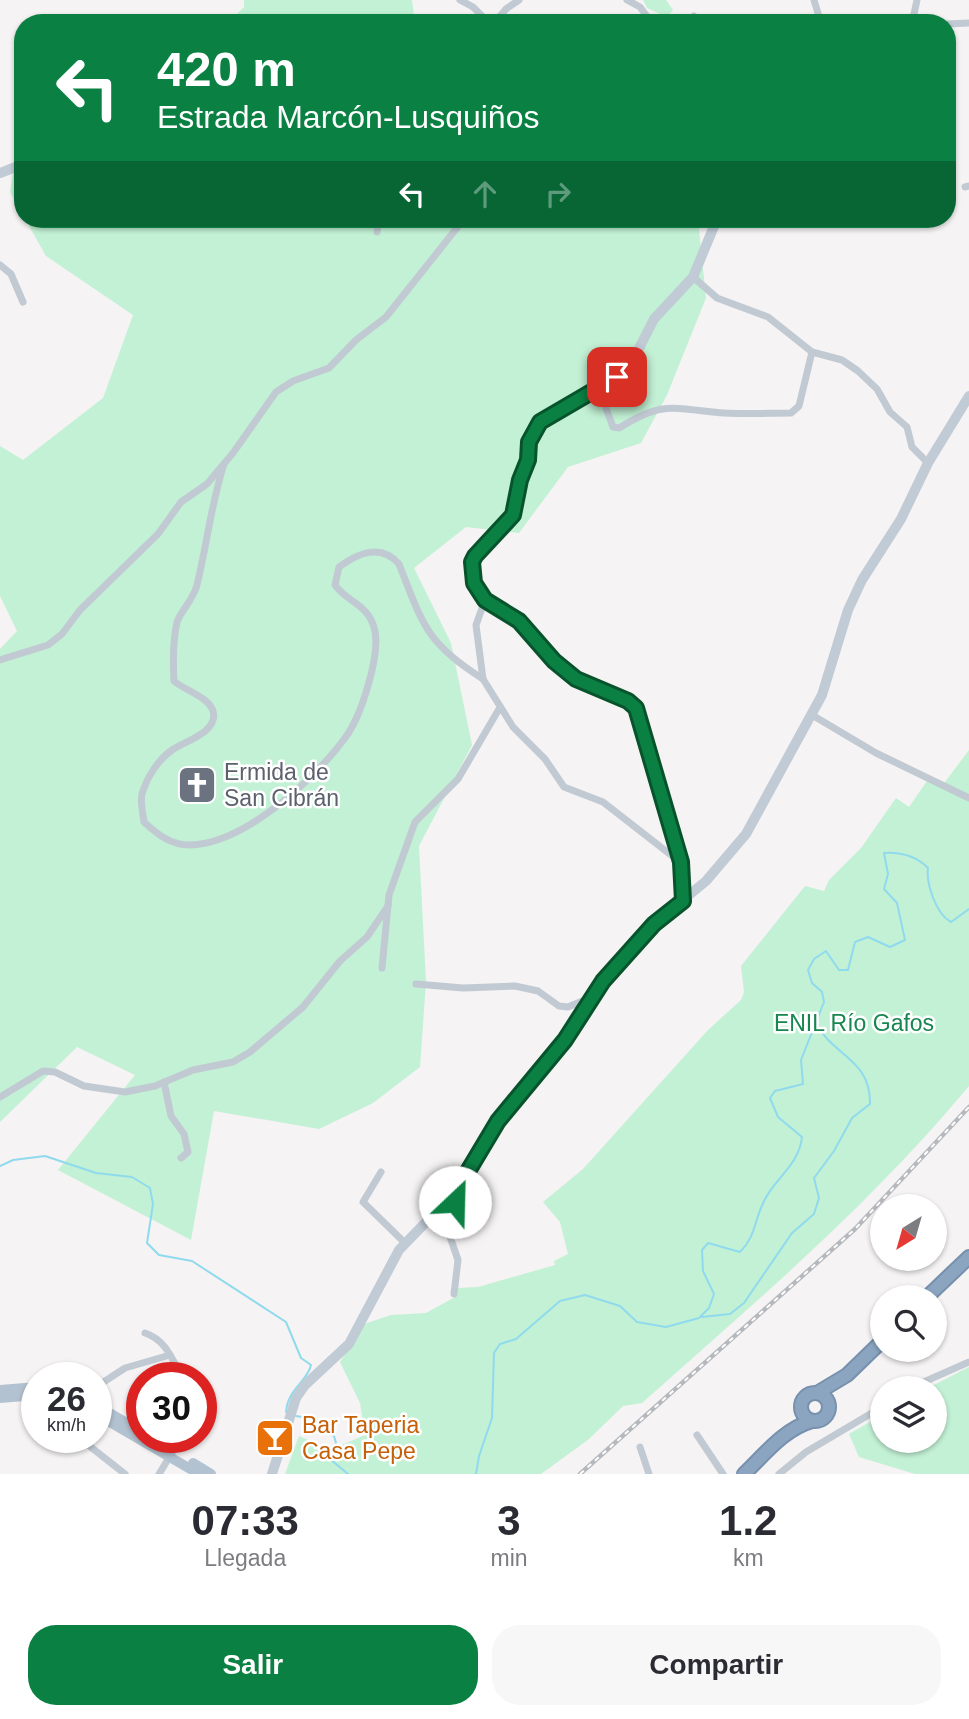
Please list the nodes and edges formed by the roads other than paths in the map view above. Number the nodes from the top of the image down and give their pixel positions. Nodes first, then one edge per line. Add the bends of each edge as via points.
1 (460, 0) edge
2 (519, 0) edge
3 (628, 0) edge
4 (481, 14) edge
5 (501, 14) edge
6 (645, 14) edge
7 (378, 228) edge
8 (457, 228) edge
9 (713, 228) edge
10 (377, 232) dead end
11 (0, 265) edge
12 (693, 277) junction
13 (23, 302) dead end
14 (812, 352) junction
15 (598, 387) junction
16 (969, 396) edge
17 (928, 463) junction
18 (224, 464) junction
19 (485, 600) junction
20 (0, 660) edge
21 (483, 679) junction
22 (499, 709) junction
23 (812, 715) junction
24 (969, 798) edge
25 (681, 862) junction
26 (683, 901) junction
27 (388, 906) junction
28 (382, 968) dead end
29 (416, 984) dead end
30 (592, 997) junction
31 (164, 1082) junction
32 (0, 1097) edge
33 (181, 1158) dead end
34 (381, 1172) dead end
35 (455, 1193) junction
36 (405, 1243) junction
37 (969, 1257) edge
38 (940, 1285) edge
39 (454, 1294) dead end
40 (145, 1333) dead end
41 (870, 1352) edge
42 (170, 1355) junction
43 (174, 1362) edge
44 (969, 1362) edge
45 (846, 1375) junction
46 (937, 1376) edge
47 (112, 1377) edge
48 (0, 1390) edge
49 (21, 1392) edge
50 (817, 1393) junction
51 (21, 1396) edge
52 (0, 1398) edge
53 (829, 1406) junction
54 (800, 1408) junction
55 (870, 1414) edge
56 (812, 1421) junction
57 (697, 1435) dead end
58 (785, 1435) junction
59 (640, 1447) dead end
60 (98, 1453) edge
61 (167, 1453) edge
62 (170, 1455) junction
63 (276, 1471) edge
64 (125, 1474) edge
65 (159, 1474) edge
66 (196, 1474) edge
67 (211, 1474) edge
68 (649, 1474) edge
69 (723, 1474) edge
70 (744, 1474) edge
71 (779, 1474) edge

1 - 4 street
2 - 5 street
3 - 6 street
7 - 10 street
8 - 18 street via 386,317 329,368 276,392
9 - 12 street
11 - 13 street via 11,274
12 - 14 street via 717,298 768,317
12 - 15 street via 654,319 629,368
14 - 15 street via 799,406 791,413 666,407 619,428 609,421
14 - 17 street via 842,360 859,371 907,427 912,447
15 - 19 street via 540,422 532,432 513,515 472,562 474,583
16 - 17 street
17 - 23 street via 848,610
18 - 20 street via 207,484 181,502 158,534 80,610 62,634 48,645
18 - 21 street via 213,496 197,585 178,620 174,668 174,681 209,704 212,721 195,738 172,750 150,774 141,797 144,821 162,838 190,845 224,837 259,818 286,799 347,736 378,647 366,610 335,585 339,567 351,559 382,551 391,555 431,638 444,653
19 - 21 street via 476,625
19 - 25 street via 519,621 576,679 636,708
21 - 22 street
22 - 25 street via 545,759 564,788 603,802
22 - 27 street via 458,779 415,822
23 - 24 street via 876,753
23 - 26 street via 746,834
25 - 26 street
26 - 30 street via 654,924
27 - 28 street
27 - 31 street via 367,937 340,961 303,1007 250,1052 233,1062
29 - 30 street via 515,986 538,991 568,1007
30 - 35 street via 565,1040 498,1121
31 - 32 street via 117,1091 84,1086 43,1071
31 - 33 street via 171,1116 188,1143 188,1152
34 - 36 street via 364,1203
35 - 36 street
35 - 39 street via 447,1228 458,1260
36 - 63 street via 385,1271 349,1344 296,1398
37 - 38 highway
40 - 42 street via 156,1337
41 - 45 highway
42 - 43 street
42 - 47 street
44 - 46 street
45 - 50 highway
45 - 53 highway
48 - 49 main road
50 - 53 highway
50 - 54 highway via 804,1397
51 - 52 main road
53 - 56 highway via 825,1417
54 - 56 highway
54 - 58 highway
55 - 71 street via 806,1452
56 - 58 highway
57 - 69 street
58 - 70 highway
59 - 68 street
60 - 64 street
61 - 62 main road
62 - 65 street
62 - 66 main road
62 - 67 main road

